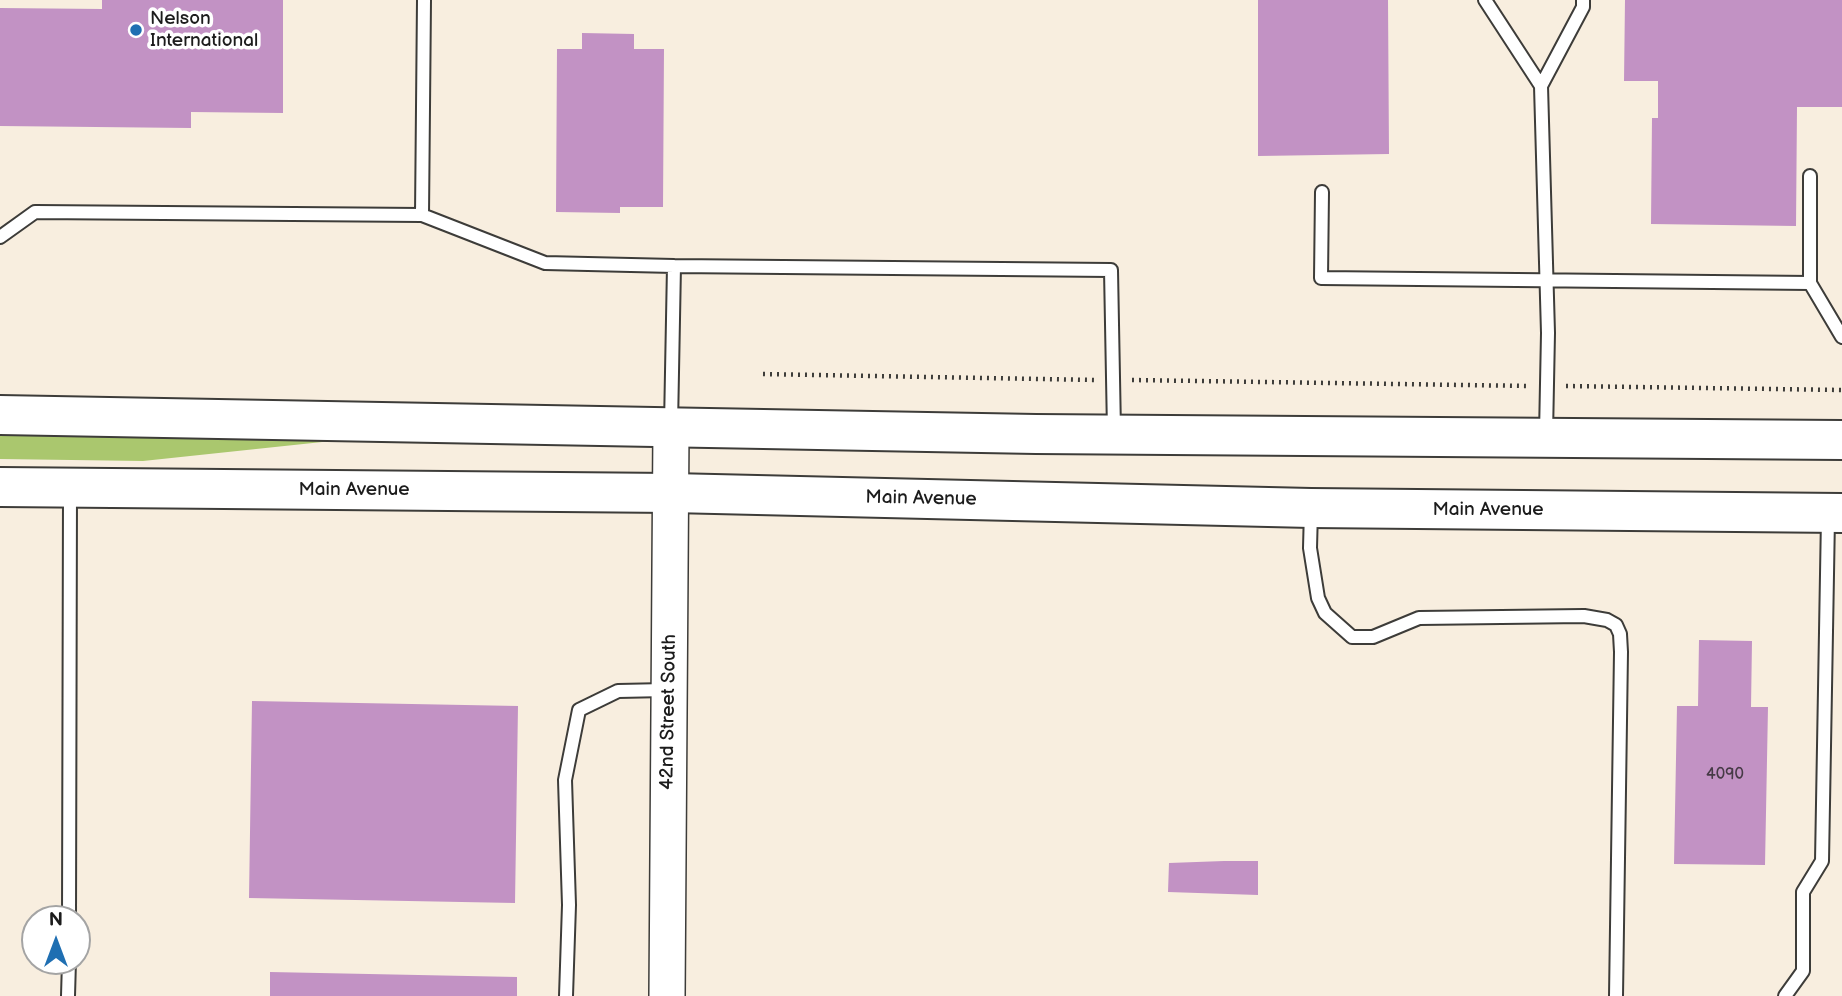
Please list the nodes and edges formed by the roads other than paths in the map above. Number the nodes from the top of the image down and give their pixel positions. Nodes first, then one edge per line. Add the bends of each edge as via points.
1 (424, 0) edge
2 (1485, 0) edge
3 (1583, 0) edge
4 (1541, 86) junction
5 (1810, 176) dead end
6 (1322, 192) dead end
7 (422, 215) junction
8 (0, 237) edge
9 (674, 266) junction
10 (1547, 280) junction
11 (1810, 283) junction
12 (1842, 337) edge
13 (0, 415) edge
14 (671, 428) junction
15 (1114, 435) junction
16 (1546, 438) junction
17 (1842, 440) edge
18 (0, 487) edge
19 (70, 488) junction
20 (672, 493) junction
21 (1311, 508) junction
22 (1835, 513) edge
23 (670, 690) junction
24 (69, 905) edge
25 (69, 975) edge
26 (68, 996) edge
27 (566, 996) edge
28 (667, 996) edge
29 (1616, 996) edge
30 (1785, 996) edge

1 - 7 lane
2 - 4 lane
3 - 4 lane
4 - 10 lane
5 - 11 lane
6 - 10 lane via 1321,278
7 - 8 lane via 35,212
7 - 9 lane via 545,263
9 - 14 lane
9 - 15 lane via 1111,270
10 - 11 lane
10 - 16 lane
11 - 12 lane
13 - 14 main road
14 - 15 main road
14 - 20 main road, 42nd Street South
15 - 16 main road
16 - 17 main road
18 - 19 main road, Main Avenue
19 - 20 main road, Main Avenue
19 - 24 lane
20 - 21 main road, Main Avenue
20 - 23 main road, 42nd Street South
21 - 22 main road, Main Avenue
21 - 29 lane via 1310,548 1318,598 1325,613 1352,637 1373,637 1419,618 1584,616 1616,625 1621,652
22 - 30 lane via 1822,861 1803,892 1803,971
23 - 27 lane via 618,691 579,710 565,780
23 - 28 main road, 42nd Street South
25 - 26 lane

